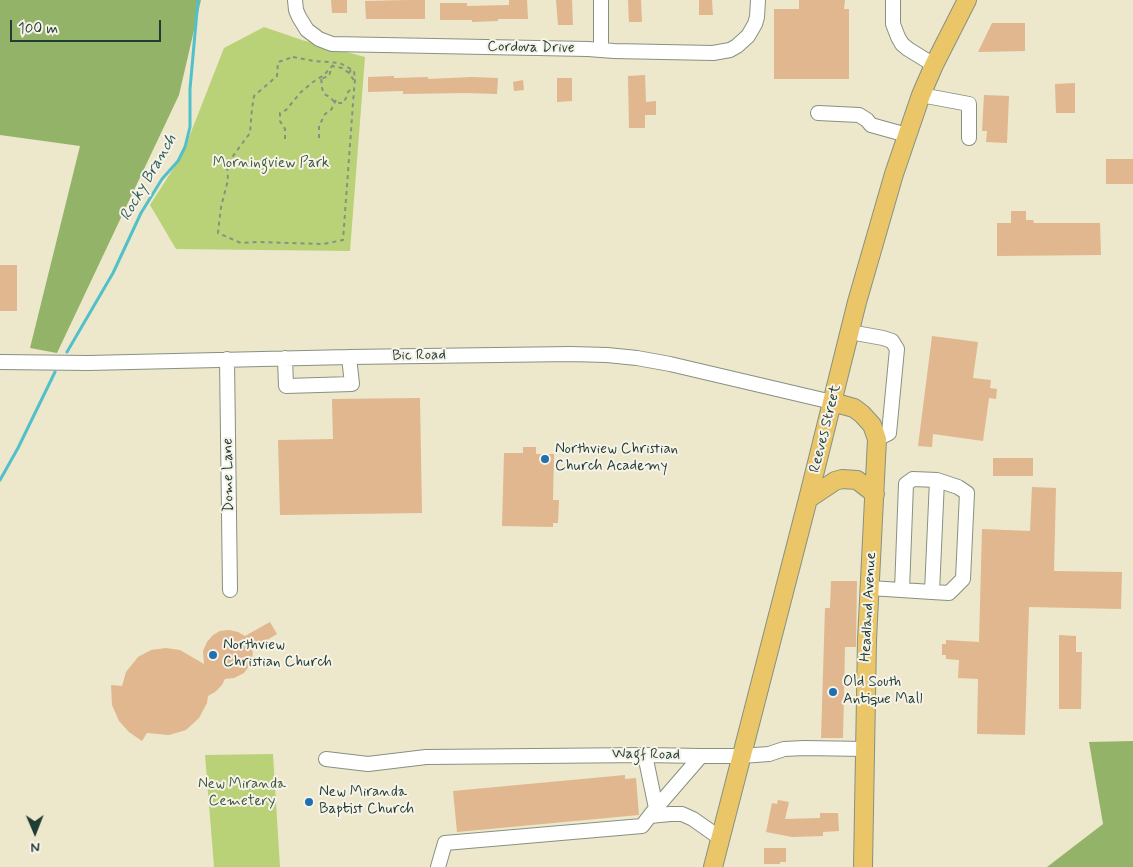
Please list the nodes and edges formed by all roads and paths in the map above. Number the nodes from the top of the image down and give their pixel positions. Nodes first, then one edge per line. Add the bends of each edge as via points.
1 (295, 0) edge
2 (601, 0) edge
3 (758, 0) edge
4 (893, 0) edge
5 (967, 0) edge
6 (601, 50) junction
7 (334, 63) junction
8 (934, 65) junction
9 (332, 66) junction
10 (352, 70) junction
11 (349, 73) junction
12 (321, 77) junction
13 (355, 82) junction
14 (921, 95) junction
15 (336, 101) junction
16 (818, 112) dead end
17 (907, 135) junction
18 (319, 138) dead end
19 (969, 138) dead end
20 (285, 139) dead end
21 (850, 332) junction
22 (349, 357) junction
23 (285, 358) junction
24 (227, 359) junction
25 (0, 362) edge
26 (832, 402) junction
27 (876, 439) junction
28 (937, 480) junction
29 (875, 494) junction
30 (808, 499) junction
31 (870, 588) junction
32 (230, 590) dead end
33 (902, 590) junction
34 (932, 592) junction
35 (865, 749) junction
36 (645, 754) junction
37 (701, 756) junction
38 (741, 756) junction
39 (326, 759) dead end
40 (653, 812) junction
41 (720, 838) junction
42 (438, 867) edge
43 (713, 867) edge
44 (863, 867) edge

1 - 6 street, Cordova Drive via 296,10 307,30 332,44
2 - 6 street
3 - 6 street, Cordova Drive via 752,30 744,41 730,50 713,53
4 - 8 street via 893,24 902,44
5 - 8 main road, Reeves Street
7 - 9 path
7 - 10 path
7 - 13 path via 293,57 278,62 277,76 254,96 250,133 226,164 228,180 218,233 240,243 323,244 343,240
8 - 14 main road, Reeves Street
9 - 11 path
9 - 12 path
10 - 11 path
10 - 13 path
11 - 13 path
12 - 15 path via 324,94
12 - 20 path via 280,113
13 - 15 path via 343,103
14 - 17 main road, Reeves Street
14 - 19 street via 969,104
15 - 18 path via 319,126
16 - 17 street via 859,115 872,125
17 - 21 main road, Reeves Street
21 - 26 main road, Reeves Street
21 - 27 street via 892,341 897,349 889,433
22 - 23 street, Bic Road
22 - 23 street via 352,384 286,386
22 - 26 street, Bic Road via 607,354 670,364
23 - 24 street, Bic Road
24 - 25 street, Bic Road
24 - 32 street, Dome Lane
26 - 27 main road, Headland Avenue via 854,408 862,414 872,425
26 - 30 main road, Reeves Street
27 - 29 main road, Headland Avenue
28 - 33 street via 913,479 906,484
28 - 34 street
28 - 34 street via 967,493 963,579 950,593
29 - 30 main road via 857,480 842,479
29 - 31 main road, Headland Avenue
30 - 38 main road, Reeves Street
31 - 33 street
31 - 35 main road, Headland Avenue
33 - 34 street
35 - 38 street, Wagf Road via 784,749 769,754
35 - 44 main road, Headland Avenue
36 - 37 street, Wagf Road
36 - 39 street, Wagf Road via 426,756 368,764
36 - 40 street
37 - 38 street, Wagf Road
37 - 40 street
38 - 41 main road, Reeves Street
40 - 41 street via 682,814
40 - 42 street via 642,826 445,844
41 - 43 main road, Reeves Street

